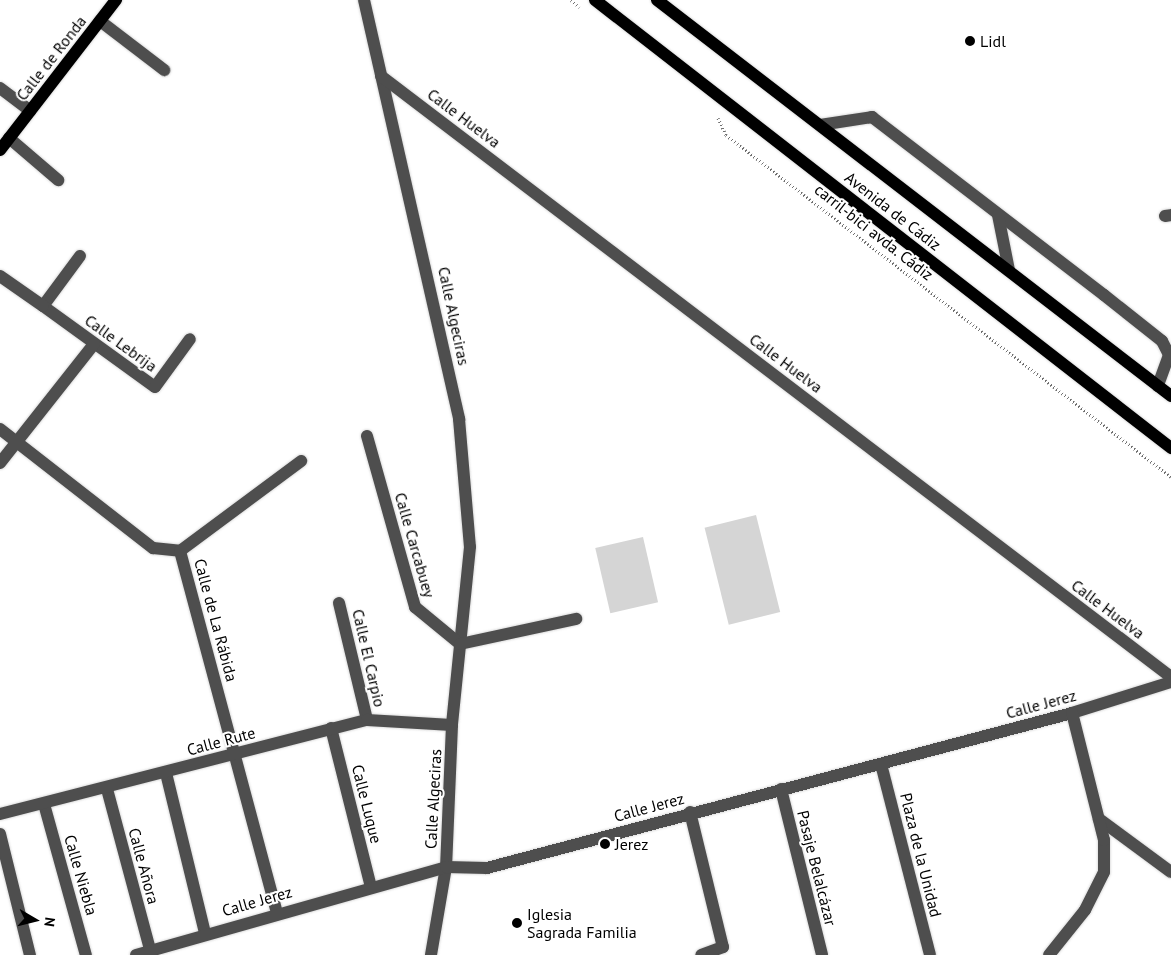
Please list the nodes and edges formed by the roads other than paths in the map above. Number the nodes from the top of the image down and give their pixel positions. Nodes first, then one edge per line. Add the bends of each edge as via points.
1 (116, 0) edge
2 (364, 0) edge
3 (595, 0) edge
4 (657, 0) edge
5 (100, 21) junction
6 (164, 70) dead end
7 (381, 76) junction
8 (0, 88) edge
9 (30, 111) junction
10 (820, 125) junction
11 (9, 138) junction
12 (0, 150) edge
13 (58, 180) dead end
14 (998, 215) junction
15 (80, 256) dead end
16 (1009, 270) junction
17 (0, 276) edge
18 (43, 306) junction
19 (190, 339) dead end
20 (94, 344) junction
21 (1158, 386) junction
22 (1171, 396) edge
23 (0, 429) edge
24 (367, 436) dead end
25 (16, 441) junction
26 (1171, 448) edge
27 (301, 461) dead end
28 (0, 463) edge
29 (180, 551) junction
30 (339, 603) dead end
31 (576, 619) dead end
32 (460, 644) junction
33 (1171, 677) edge
34 (1171, 682) edge
35 (1072, 714) junction
36 (367, 720) junction
37 (452, 725) junction
38 (331, 728) junction
39 (235, 754) junction
40 (881, 764) junction
41 (166, 773) junction
42 (781, 789) junction
43 (107, 790) junction
44 (44, 804) junction
45 (690, 812) junction
46 (0, 814) edge
47 (1099, 819) junction
48 (0, 834) edge
49 (446, 867) junction
50 (1171, 872) edge
51 (371, 887) junction
52 (277, 912) junction
53 (206, 933) junction
54 (150, 950) junction
55 (30, 955) edge
56 (86, 955) edge
57 (136, 955) edge
58 (431, 955) edge
59 (705, 955) edge
60 (822, 955) edge
61 (930, 955) edge
62 (1050, 955) edge

1 - 5 main road, Calle de Ronda
2 - 7 street, Calle Algeciras
3 - 26 main road, Avenida de Cádiz
4 - 10 main road, Avenida de Cádiz
5 - 6 street, Calle de Ronda
5 - 9 main road, Calle de Ronda
7 - 32 street, Calle Algeciras via 459,419 470,547
7 - 33 street, Calle Huelva
8 - 9 street
9 - 11 main road, Calle de Ronda
10 - 14 street via 872,117
10 - 16 main road, Avenida de Cádiz
11 - 12 main road, Calle de Ronda
11 - 13 street
14 - 16 street
14 - 21 street via 1162,341 1169,355
15 - 18 street
16 - 21 main road, Avenida de Cádiz
17 - 18 street, Calle Lebrija
18 - 20 street, Calle Lebrija
19 - 20 street, Calle Lebrija via 155,388
20 - 25 street
21 - 22 main road, Avenida de Cádiz
23 - 25 street, Calle de La Rábida
24 - 32 street, Calle Carcabuey via 415,607
25 - 28 street
25 - 29 street, Calle de La Rábida via 153,548
27 - 29 street
29 - 39 street, Calle de La Rábida
30 - 36 street, Calle El Carpio
31 - 32 street
32 - 37 street, Calle Algeciras
34 - 35 street, Calle Jerez
35 - 40 street, Calle Jerez
35 - 47 street
36 - 37 street, Calle Rute
36 - 38 street, Calle Rute
37 - 49 street, Calle Algeciras
38 - 39 street, Calle Rute
38 - 51 street, Calle Luque
39 - 41 street, Calle Rute
39 - 52 street, Calle de La Rábida
40 - 42 street, Calle Jerez
40 - 61 street, Plaza de la Unidad
41 - 43 street, Calle Rute
41 - 53 street
42 - 45 street, Calle Jerez
42 - 60 street, Pasaje Belalcázar
43 - 44 street, Calle Rute
43 - 54 street, Calle Añora
44 - 46 street, Calle Rute
44 - 56 street, Calle Niebla
45 - 49 street, Calle Jerez via 487,868
45 - 59 street via 723,947
47 - 50 street
47 - 62 street via 1104,859 1099,887
48 - 55 street
49 - 51 street, Calle Jerez
49 - 58 street, Calle Algeciras
51 - 52 street, Calle Jerez
52 - 53 street, Calle Jerez
53 - 54 street, Calle Jerez
54 - 57 street, Calle Jerez

